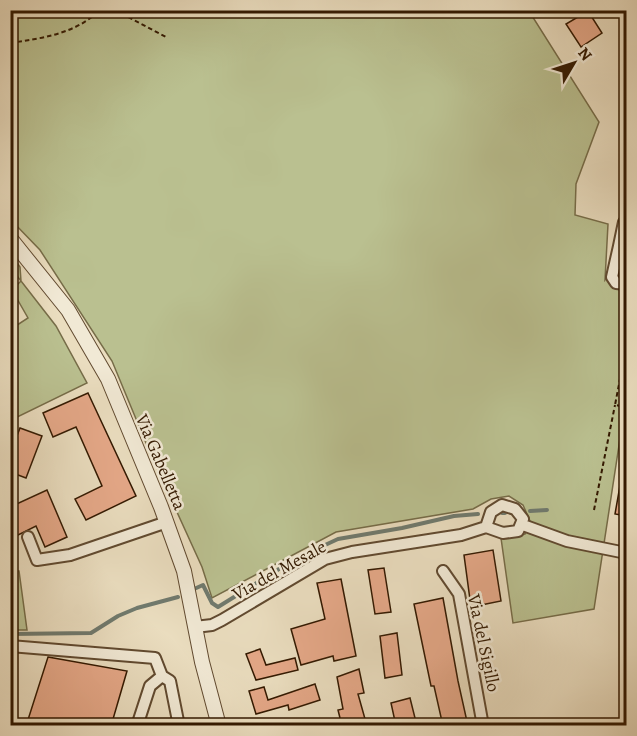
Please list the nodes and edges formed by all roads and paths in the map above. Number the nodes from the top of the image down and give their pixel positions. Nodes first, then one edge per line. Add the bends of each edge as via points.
1 (100, 10) edge
2 (115, 10) edge
3 (174, 10) edge
4 (180, 14) dead end
5 (166, 37) dead end
6 (10, 44) edge
7 (624, 222) dead end
8 (10, 238) edge
9 (623, 247) edge
10 (627, 284) edge
11 (627, 348) edge
12 (615, 405) junction
13 (627, 406) edge
14 (594, 510) dead end
15 (167, 522) junction
16 (523, 525) junction
17 (486, 528) junction
18 (28, 537) dead end
19 (627, 553) edge
20 (443, 571) dead end
21 (195, 627) junction
22 (10, 646) edge
23 (162, 676) junction
24 (136, 726) edge
25 (179, 726) edge
26 (219, 726) edge
27 (483, 726) edge

1 - 6 path via 89,21 64,33
2 - 5 path
3 - 4 path
7 - 9 street
8 - 15 street, Via Gabelletta via 68,310 88,342 108,380
9 - 10 street via 612,277
11 - 12 path
12 - 13 path
12 - 14 path
15 - 18 street via 70,555 37,560
15 - 21 street, Via Gabelletta via 184,571
16 - 17 street, Via del Mesale via 519,531 502,533
16 - 17 street via 515,509 502,505 491,512
16 - 19 street via 567,541
17 - 21 street, Via del Mesale via 325,560 222,620
20 - 27 street, Via del Sigillo via 459,594
21 - 26 street, Via Gabelletta
22 - 23 street via 155,658
23 - 24 street via 150,686
23 - 25 street via 170,681

